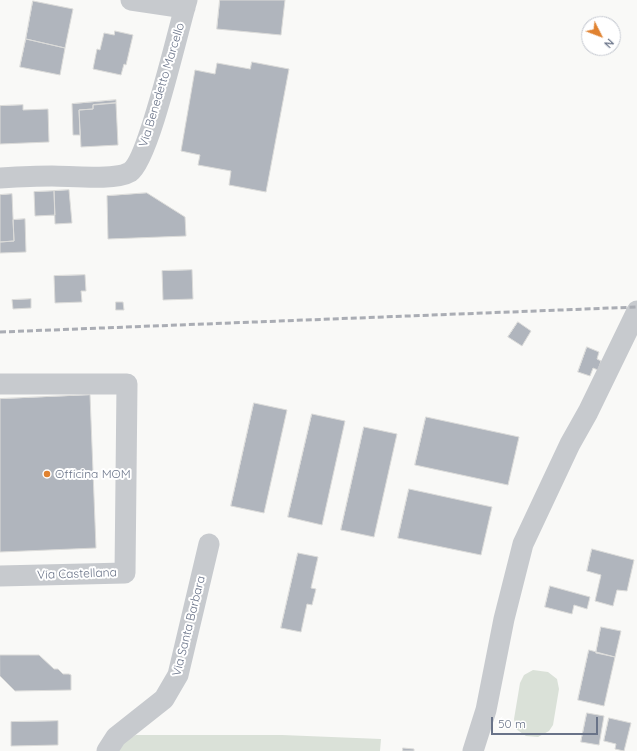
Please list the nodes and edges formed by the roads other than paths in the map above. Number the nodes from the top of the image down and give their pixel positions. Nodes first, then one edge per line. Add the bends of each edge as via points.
1 (131, 0) edge
2 (186, 4) edge
3 (0, 178) edge
4 (637, 311) edge
5 (0, 384) edge
6 (209, 544) dead end
7 (0, 576) edge
8 (107, 751) edge
9 (473, 751) edge

1 - 2 street, Via Benedetto Marcello
2 - 3 street, Via Benedetto Marcello via 148,137 138,163 130,172 112,178
4 - 9 street via 523,544 504,618 486,710
5 - 7 street, Via Castellana via 127,384 126,573
6 - 8 street, Via Santa Barbara via 178,675 164,700 116,737

